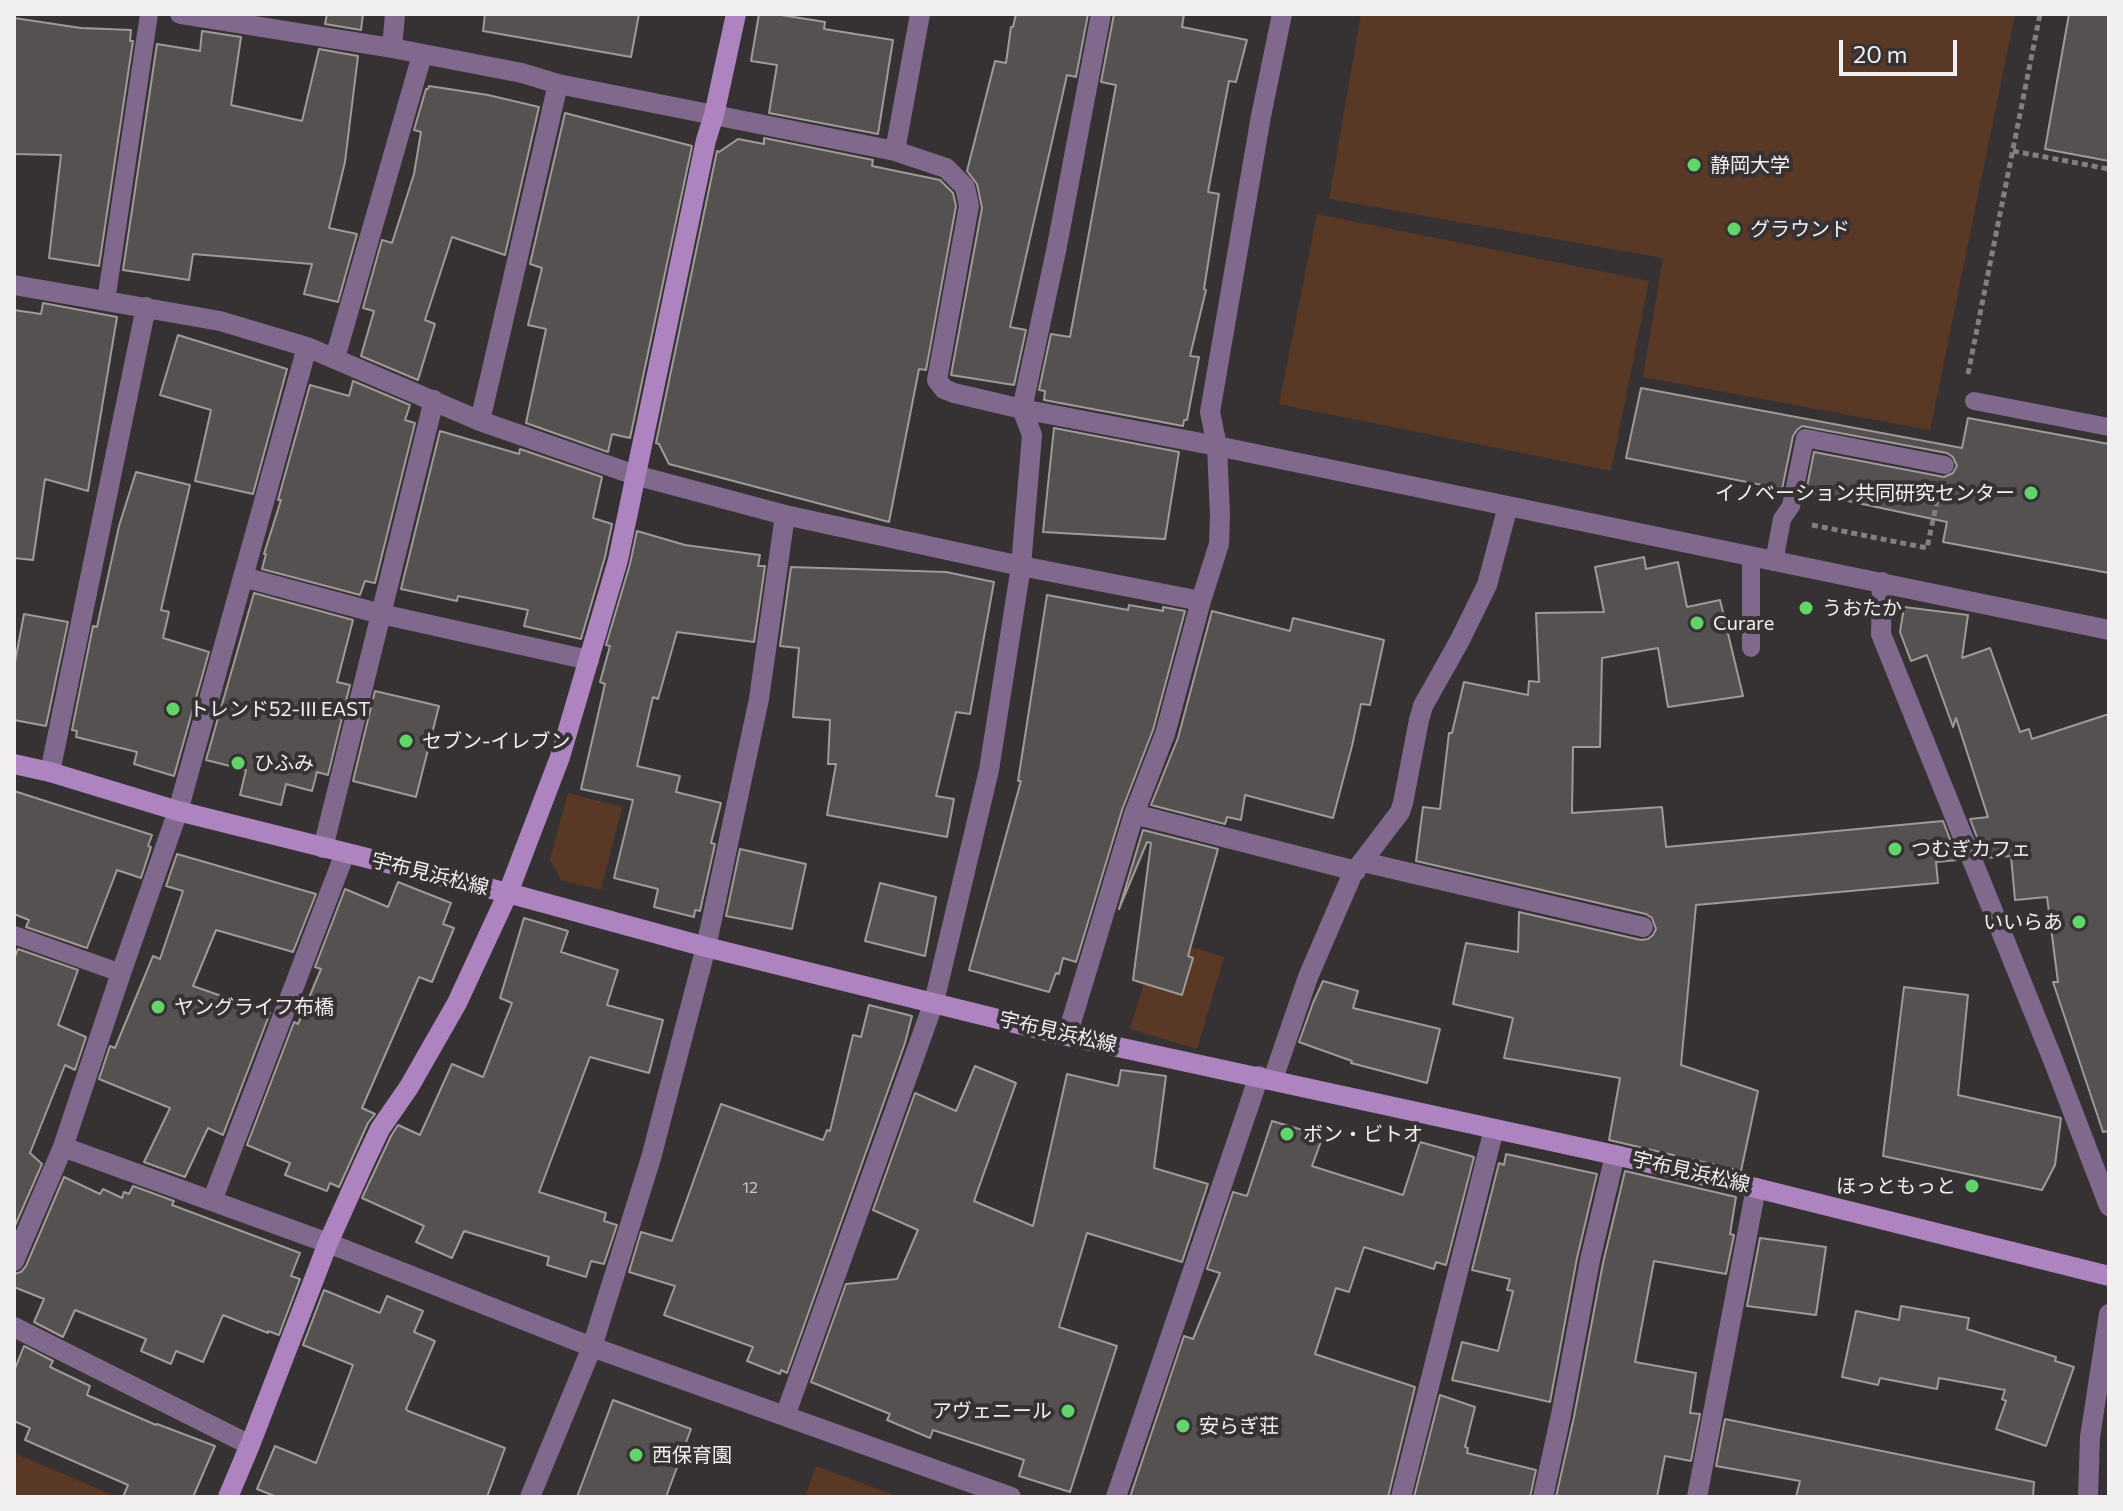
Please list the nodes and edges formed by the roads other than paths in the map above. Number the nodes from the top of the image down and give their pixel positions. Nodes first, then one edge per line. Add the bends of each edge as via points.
1 (149, 14) edge
2 (180, 14) edge
3 (395, 14) edge
4 (736, 14) edge
5 (920, 14) edge
6 (1101, 14) edge
7 (1282, 14) edge
8 (392, 48) junction
9 (422, 55) junction
10 (558, 84) junction
11 (714, 115) junction
12 (895, 151) junction
13 (14, 285) edge
14 (106, 301) junction
15 (146, 307) junction
16 (307, 347) junction
17 (335, 358) junction
18 (434, 400) junction
19 (1974, 401) dead end
20 (1022, 409) junction
21 (480, 421) junction
22 (2109, 427) edge
23 (1217, 446) junction
24 (1945, 465) road end
25 (635, 475) junction
26 (1508, 506) junction
27 (785, 515) junction
28 (1751, 557) junction
29 (1774, 562) junction
30 (1021, 566) junction
31 (243, 577) junction
32 (1882, 582) junction
33 (1201, 601) junction
34 (381, 614) junction
35 (2109, 630) edge
36 (1751, 648) dead end
37 (589, 660) junction
38 (14, 764) edge
39 (50, 772) junction
40 (178, 811) junction
41 (1134, 814) junction
42 (323, 848) junction
43 (345, 853) junction
44 (1359, 867) junction
45 (508, 893) junction
46 (1643, 927) dead end
47 (14, 935) edge
48 (706, 947) junction
49 (121, 973) junction
50 (934, 1002) junction
51 (1067, 1036) junction
52 (1266, 1078) junction
53 (1494, 1129) junction
54 (63, 1147) junction
55 (1615, 1155) junction
56 (1756, 1188) junction
57 (212, 1201) junction
58 (2109, 1206) edge
59 (328, 1243) junction
60 (15, 1255) edge
61 (2109, 1276) edge
62 (2109, 1314) edge
63 (14, 1327) edge
64 (592, 1347) junction
65 (785, 1416) junction
66 (250, 1445) junction
67 (228, 1497) edge
68 (530, 1497) edge
69 (1011, 1497) edge
70 (1116, 1497) edge
71 (1401, 1497) edge
72 (1543, 1497) edge
73 (1697, 1497) edge
74 (2088, 1497) edge

1 - 14 lane
2 - 8 street
3 - 8 street
4 - 11 main road
5 - 12 street
6 - 20 street
7 - 23 street via 1210,412
8 - 9 street
9 - 10 street
9 - 17 street
10 - 11 street
10 - 21 street
11 - 12 street
11 - 25 main road
12 - 20 street via 946,168 965,187 969,206 937,380 954,393
13 - 14 street
14 - 15 street
15 - 16 street via 220,321
15 - 39 street
16 - 17 street
16 - 31 street
17 - 18 street
18 - 21 street
18 - 34 street
19 - 22 lane
20 - 23 street
20 - 30 street via 1032,435
21 - 25 street
23 - 26 street
23 - 33 street via 1219,544
24 - 29 lane via 1805,438
25 - 27 street
25 - 37 main road via 618,560
26 - 28 street
26 - 44 street via 1487,585 1423,706 1400,812
27 - 30 street
27 - 48 street via 759,699
28 - 29 street
28 - 36 lane
29 - 32 street
30 - 33 street
30 - 50 street via 989,770
31 - 34 street
31 - 40 street
32 - 35 street
32 - 58 street via 1881,634
33 - 41 street via 1165,734
34 - 37 street
34 - 42 street
37 - 45 main road via 560,757
38 - 39 main road, 宇布見浜松線
39 - 40 main road, 宇布見浜松線
40 - 42 main road, 宇布見浜松線
40 - 49 street
41 - 44 street
41 - 51 street
42 - 43 main road, 宇布見浜松線
43 - 45 main road, 宇布見浜松線
43 - 57 street
44 - 46 street
44 - 52 street
45 - 48 main road, 宇布見浜松線
45 - 59 main road via 457,1003 380,1129
47 - 49 lane
48 - 50 main road, 宇布見浜松線
48 - 64 street via 651,1158
49 - 54 street
50 - 51 main road, 宇布見浜松線
50 - 65 street
51 - 52 main road, 宇布見浜松線
52 - 53 main road, 宇布見浜松線
52 - 70 street
53 - 55 main road, 宇布見浜松線
53 - 71 street
54 - 57 street
54 - 60 street
55 - 56 main road, 宇布見浜松線
55 - 72 street
56 - 61 main road, 宇布見浜松線
56 - 73 street
57 - 59 street
59 - 64 street
59 - 66 main road
62 - 74 street via 2090,1437
63 - 66 street
64 - 65 street
64 - 68 street
65 - 69 street
66 - 67 main road

